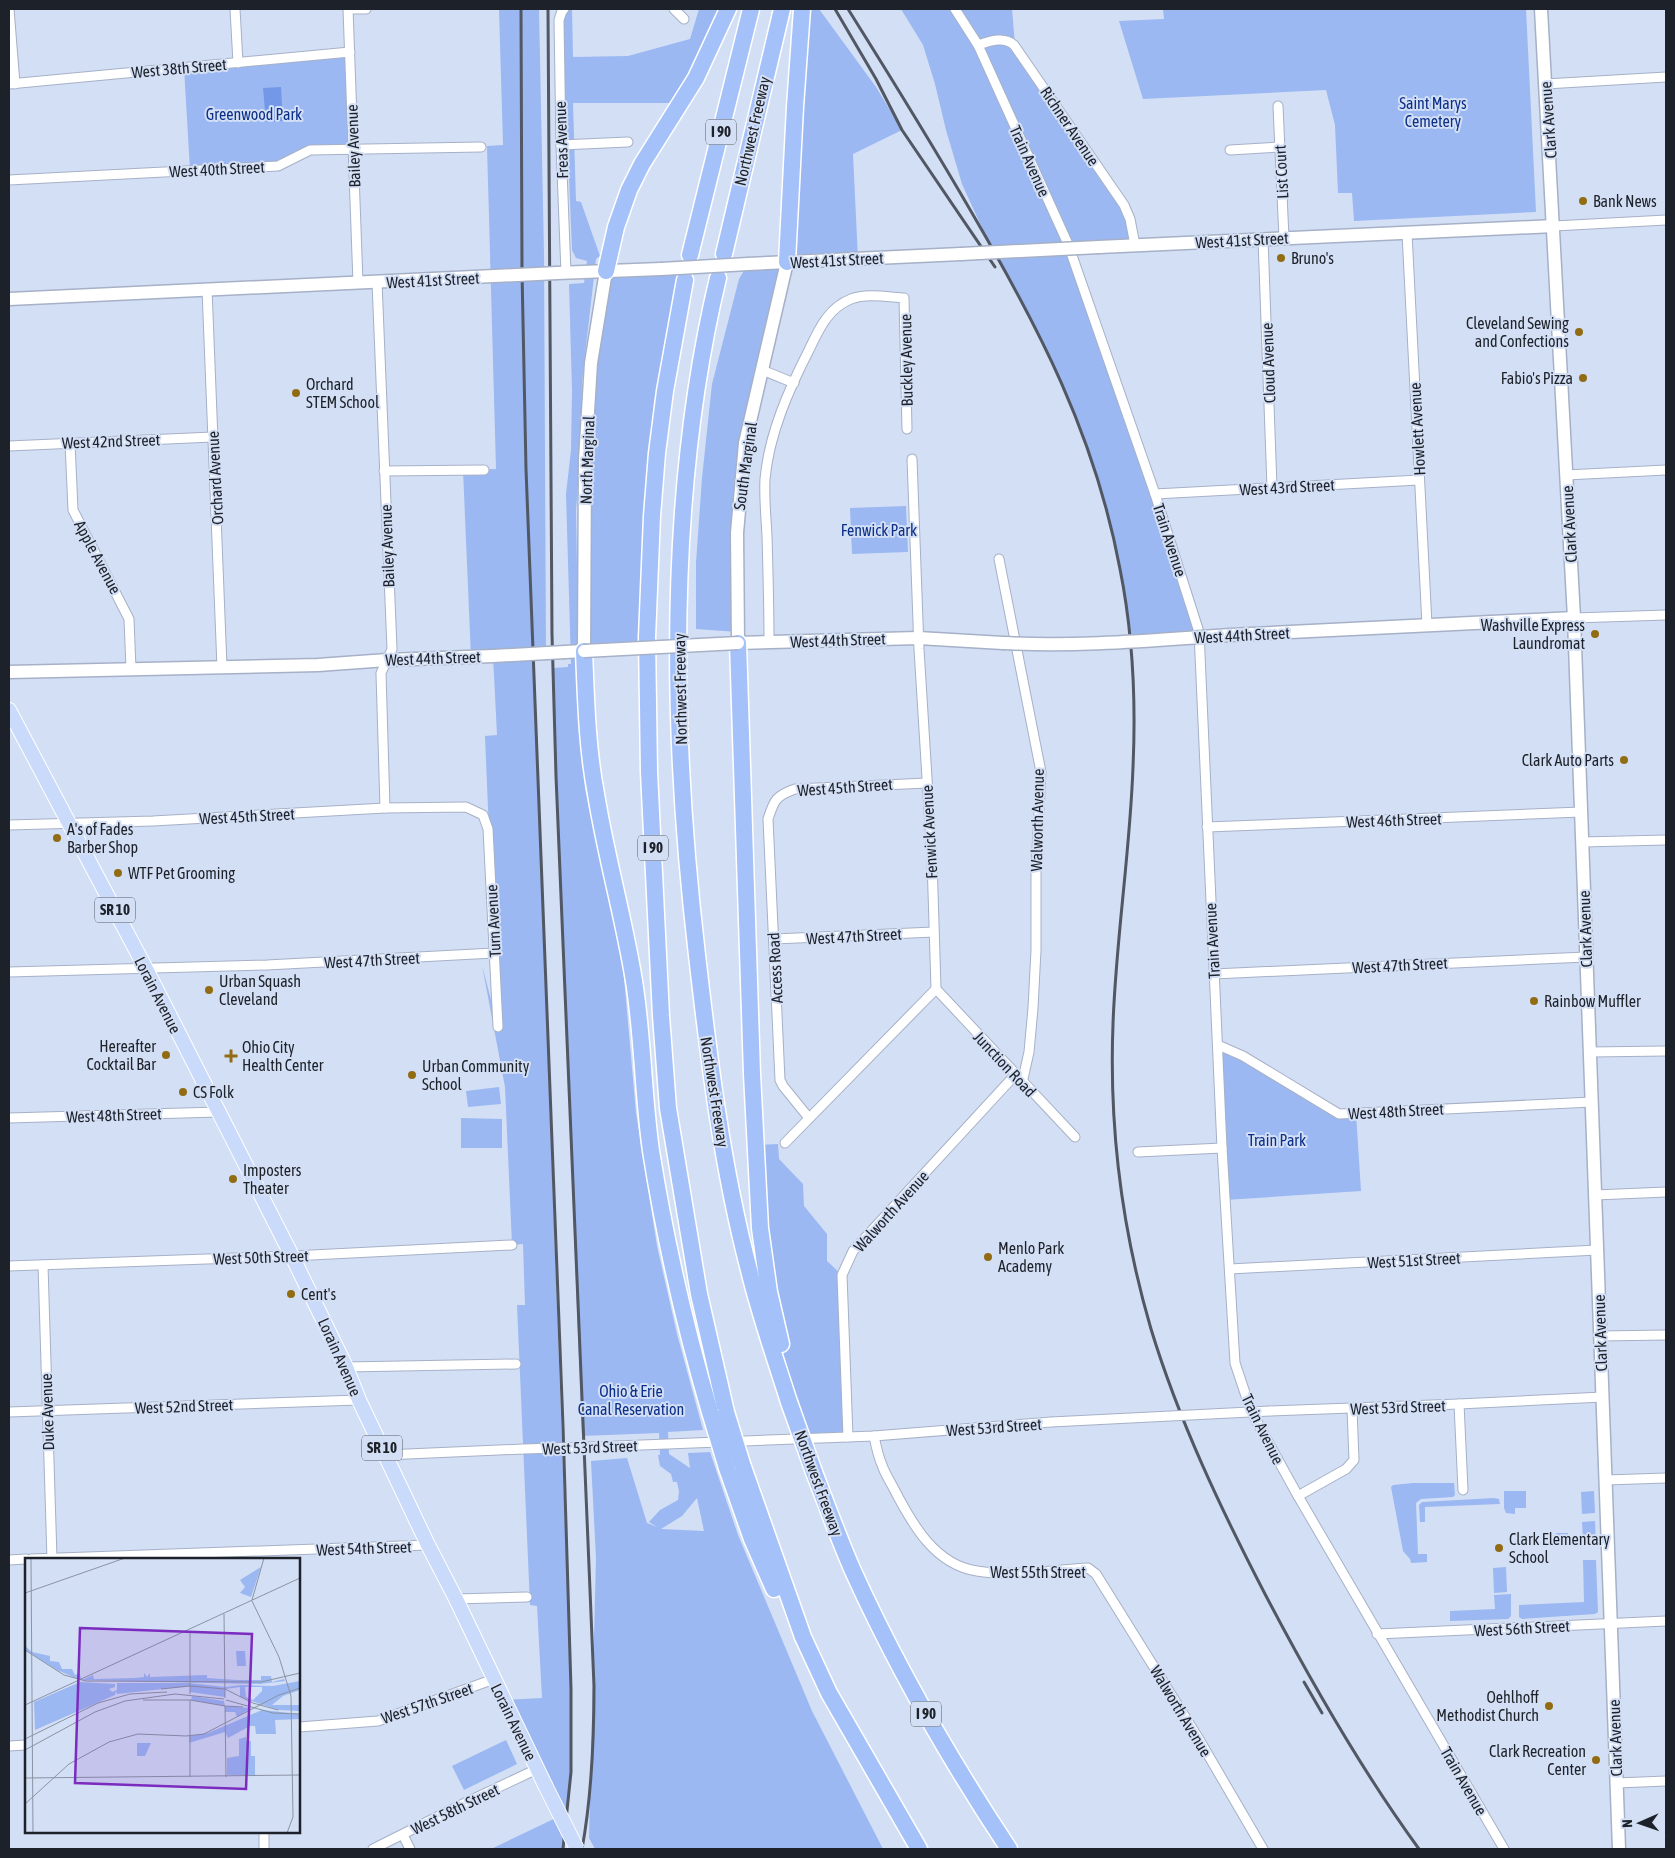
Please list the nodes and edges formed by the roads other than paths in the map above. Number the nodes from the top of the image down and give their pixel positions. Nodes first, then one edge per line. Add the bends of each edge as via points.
1 (9, 9) edge
2 (235, 9) edge
3 (348, 9) edge
4 (366, 9) edge
5 (564, 9) edge
6 (674, 9) edge
7 (728, 9) edge
8 (751, 9) edge
9 (802, 9) edge
10 (956, 9) edge
11 (1541, 9) edge
12 (781, 12) edge
13 (684, 18) dead end
14 (978, 45) junction
15 (350, 52) junction
16 (238, 62) junction
17 (1666, 77) edge
18 (12, 84) edge
19 (1546, 84) junction
20 (1278, 106) dead end
21 (628, 142) dead end
22 (561, 145) junction
23 (481, 147) dead end
24 (1280, 147) junction
25 (353, 148) junction
26 (1230, 150) dead end
27 (9, 180) edge
28 (1666, 220) edge
29 (1554, 226) junction
30 (1407, 233) junction
31 (1284, 238) junction
32 (1263, 239) junction
33 (1135, 245) junction
34 (724, 254) dead end
35 (690, 255) dead end
36 (787, 262) junction
37 (606, 271) junction
38 (561, 273) junction
39 (718, 278) dead end
40 (685, 280) dead end
41 (376, 282) junction
42 (358, 283) junction
43 (207, 289) junction
44 (9, 299) edge
45 (762, 370) junction
46 (794, 382) junction
47 (907, 429) dead end
48 (213, 437) junction
49 (70, 443) junction
50 (9, 446) edge
51 (912, 459) dead end
52 (484, 470) dead end
53 (1666, 470) edge
54 (384, 471) junction
55 (1566, 475) junction
56 (1420, 480) junction
57 (1272, 487) junction
58 (1156, 494) junction
59 (999, 559) dead end
60 (1666, 615) edge
61 (1574, 618) junction
62 (1427, 625) junction
63 (918, 638) junction
64 (769, 642) junction
65 (738, 643) junction
66 (584, 651) junction
67 (386, 660) junction
68 (222, 667) junction
69 (131, 669) junction
70 (9, 672) edge
71 (9, 710) edge
72 (927, 783) junction
73 (385, 808) junction
74 (772, 808) joint
75 (1581, 812) junction
76 (483, 816) joint
77 (68, 822) junction
78 (9, 825) edge
79 (1207, 828) junction
80 (1666, 840) edge
81 (1582, 842) junction
82 (934, 932) junction
83 (774, 939) junction
84 (494, 953) junction
85 (1586, 956) junction
86 (145, 967) junction
87 (9, 972) edge
88 (1214, 974) junction
89 (936, 989) junction
90 (498, 1027) dead end
91 (1218, 1045) junction
92 (1666, 1051) edge
93 (1590, 1052) junction
94 (1015, 1074) junction
95 (1022, 1083) junction
96 (1592, 1102) junction
97 (218, 1112) junction
98 (9, 1118) edge
99 (809, 1118) junction
100 (1075, 1137) dead end
101 (786, 1143) dead end
102 (1222, 1148) junction
103 (1138, 1152) dead end
104 (1666, 1192) edge
105 (1595, 1195) junction
106 (512, 1245) dead end
107 (1597, 1250) junction
108 (292, 1256) junction
109 (43, 1265) junction
110 (9, 1266) edge
111 (1230, 1269) junction
112 (1666, 1335) edge
113 (1600, 1336) junction
114 (516, 1364) dead end
115 (346, 1367) junction
116 (1603, 1397) junction
117 (788, 1398) junction
118 (359, 1400) junction
119 (1459, 1404) junction
120 (1352, 1408) junction
121 (47, 1411) junction
122 (9, 1412) edge
123 (718, 1412) junction
124 (874, 1436) junction
125 (848, 1437) junction
126 (385, 1455) junction
127 (1666, 1478) edge
128 (1606, 1480) junction
129 (1463, 1490) dead end
130 (1298, 1496) junction
131 (428, 1545) junction
132 (52, 1558) edge
133 (25, 1559) edge
134 (9, 1560) edge
135 (1096, 1574) joint
136 (527, 1597) dead end
137 (456, 1599) junction
138 (1666, 1621) edge
139 (1611, 1623) junction
140 (1377, 1634) junction
141 (494, 1679) junction
142 (300, 1727) edge
143 (25, 1745) edge
144 (9, 1746) edge
145 (537, 1769) junction
146 (1666, 1781) edge
147 (1617, 1782) junction
148 (264, 1833) edge
149 (403, 1835) junction
150 (264, 1849) edge
151 (373, 1849) edge
152 (410, 1849) edge
153 (577, 1849) edge
154 (919, 1849) edge
155 (1009, 1849) edge
156 (1264, 1849) edge
157 (1504, 1849) edge
158 (1619, 1849) edge

1 - 18 street
2 - 16 street
3 - 4 street
3 - 15 street, Bailey Avenue
5 - 22 street, Freas Avenue via 559,20
6 - 13 street
7 - 37 highway via 696,78 629,190
8 - 35 highway, Northwest Freeway / I 90
9 - 36 highway
10 - 14 street, Train Avenue
11 - 19 street, Clark Avenue
12 - 34 highway, Northwest Freeway / I 90
14 - 33 street, Richner Avenue via 1001,40 1014,45 1124,205
14 - 58 street, Train Avenue via 1068,244
15 - 16 street, West 38th Street
15 - 25 street, Bailey Avenue
16 - 18 street, West 38th Street
17 - 19 street
19 - 29 street, Clark Avenue
20 - 24 street, List Court
21 - 22 street
22 - 38 street, Freas Avenue
23 - 25 street, West 40th Street
24 - 26 street
24 - 31 street, List Court
25 - 27 street, West 40th Street via 310,150 278,166
25 - 42 street, Bailey Avenue
28 - 29 street, West 41st Street
29 - 30 street, West 41st Street
29 - 55 street, Clark Avenue
30 - 31 street, West 41st Street
30 - 56 street, Howlett Avenue
31 - 32 street, West 41st Street
32 - 33 street, West 41st Street
32 - 57 street, Cloud Avenue
33 - 36 street, West 41st Street, bridge
36 - 37 street, West 41st Street, bridge
36 - 45 street, South Marginal
37 - 38 street, West 41st Street
37 - 66 street, North Marginal via 591,363 586,451
38 - 41 street, West 41st Street, bridge
39 - 117 highway, Northwest Freeway / I 90 via 694,410 680,564 678,696 683,808 704,1012 734,1206 770,1345
40 - 123 highway, Northwest Freeway / I 90 via 665,391 652,516 647,637 649,772 668,1108
41 - 42 street, West 41st Street
41 - 54 street, Bailey Avenue
42 - 43 street, West 41st Street
43 - 44 street, West 41st Street
43 - 48 street, Orchard Avenue
45 - 46 street
45 - 65 street, South Marginal via 745,443 737,533
46 - 47 street, Buckley Avenue via 828,315 840,305 853,298 904,298
46 - 64 street, Buckley Avenue via 779,417 765,479
48 - 49 street, West 42nd Street
48 - 68 street, Orchard Avenue
49 - 50 street, West 42nd Street
49 - 69 street, Apple Avenue via 73,510 129,618
51 - 63 street, Fenwick Avenue
52 - 54 street
53 - 55 street
54 - 67 street, Bailey Avenue via 392,649
55 - 61 street, Clark Avenue
56 - 57 street, West 43rd Street
56 - 62 street, Howlett Avenue
57 - 58 street, West 43rd Street
58 - 79 street, Train Avenue via 1199,632
59 - 95 street, Walworth Avenue via 1041,772 1033,1008
60 - 61 street, West 44th Street
61 - 62 street, West 44th Street
61 - 75 street, Clark Avenue
62 - 63 street, West 44th Street, bridge via 1052,646
63 - 64 street, West 44th Street
63 - 72 street, Fenwick Avenue
64 - 65 street, West 44th Street
65 - 66 street, West 44th Street, bridge
65 - 117 highway via 760,1228
66 - 67 street, West 44th Street, bridge
66 - 123 highway via 594,783 634,983 651,1151 687,1328
67 - 68 street, West 44th Street
67 - 73 street, Bailey Avenue via 381,673
68 - 69 street, West 44th Street
69 - 70 street, West 44th Street
71 - 77 main road, Lorain Avenue / SR 10
72 - 74 street, West 45th Street via 795,789 779,796
72 - 82 street, Fenwick Avenue
73 - 76 street, West 45th Street via 466,807
73 - 77 street, West 45th Street via 153,821
74 - 83 street, Access Road via 768,820
75 - 79 street, West 46th Street
75 - 81 street, Clark Avenue
76 - 84 street, Turn Avenue via 488,829
77 - 78 street, West 45th Street
77 - 86 main road, Lorain Avenue / SR 10
79 - 88 street, Train Avenue
80 - 81 street
81 - 85 street, Clark Avenue
82 - 83 street, West 47th Street
82 - 89 street, Fenwick Avenue
83 - 99 street, Access Road via 780,1080
84 - 86 street, West 47th Street via 267,965
84 - 90 street, Turn Avenue
85 - 88 street, West 47th Street
85 - 93 street, Clark Avenue
86 - 87 street, West 47th Street
86 - 97 main road, Lorain Avenue / SR 10
88 - 91 street, Train Avenue
89 - 94 street, Junction Road
89 - 99 street
91 - 96 street, West 48th Street via 1243,1056 1339,1114
91 - 102 street, Train Avenue
92 - 93 street
93 - 96 street, Clark Avenue
94 - 95 street, Junction Road
94 - 125 street, Walworth Avenue via 853,1251 847,1262 842,1275 842,1298
95 - 100 street, Junction Road
96 - 105 street, Clark Avenue
97 - 98 street, West 48th Street
97 - 108 main road, Lorain Avenue / SR 10
99 - 101 street
102 - 103 street
102 - 111 street, Train Avenue
104 - 105 street
105 - 107 street, Clark Avenue
106 - 108 street, West 50th Street
107 - 111 street, West 51st Street
107 - 113 street, Clark Avenue
108 - 109 street, West 50th Street
108 - 115 main road, Lorain Avenue / SR 10
109 - 110 street, West 50th Street
109 - 121 street, Duke Avenue
111 - 130 street, Train Avenue via 1235,1362 1251,1411
112 - 113 street
113 - 116 street, Clark Avenue
114 - 115 street
115 - 118 main road, Lorain Avenue / SR 10
116 - 119 street, West 53rd Street
116 - 128 street, Clark Avenue
117 - 155 highway, Northwest Freeway / I 90, bridge via 854,1572 898,1664 946,1750
118 - 121 street, West 52nd Street
118 - 126 main road, Lorain Avenue / SR 10
119 - 120 street, West 53rd Street
119 - 129 street
120 - 124 street, West 53rd Street, bridge via 1051,1422
120 - 130 street via 1354,1460 1346,1470
121 - 122 street, West 52nd Street
121 - 132 street, Duke Avenue
123 - 154 highway, Northwest Freeway / I 90, bridge via 735,1467 803,1637 829,1693
124 - 125 street, West 53rd Street
124 - 135 street, West 55th Street via 882,1466 900,1502 932,1547 946,1558 976,1571 1004,1573 1088,1568
125 - 126 street, West 53rd Street, bridge
126 - 131 main road, Lorain Avenue / SR 10
127 - 128 street
128 - 139 street, Clark Avenue
130 - 140 street, Train Avenue
131 - 132 street, West 54th Street
131 - 137 main road, Lorain Avenue / SR 10
133 - 134 street
135 - 156 street, Walworth Avenue
136 - 137 street
137 - 141 main road, Lorain Avenue / SR 10
138 - 139 street, West 56th Street
139 - 140 street, West 56th Street
139 - 147 street, Clark Avenue
140 - 157 street, Train Avenue
141 - 142 street, West 57th Street via 378,1721
141 - 145 main road, Lorain Avenue / SR 10
143 - 144 street
145 - 149 street, West 58th Street
145 - 153 main road, Lorain Avenue / SR 10, bridge
146 - 147 street
147 - 158 street, Clark Avenue
148 - 150 street
149 - 151 street, West 58th Street
149 - 152 street

